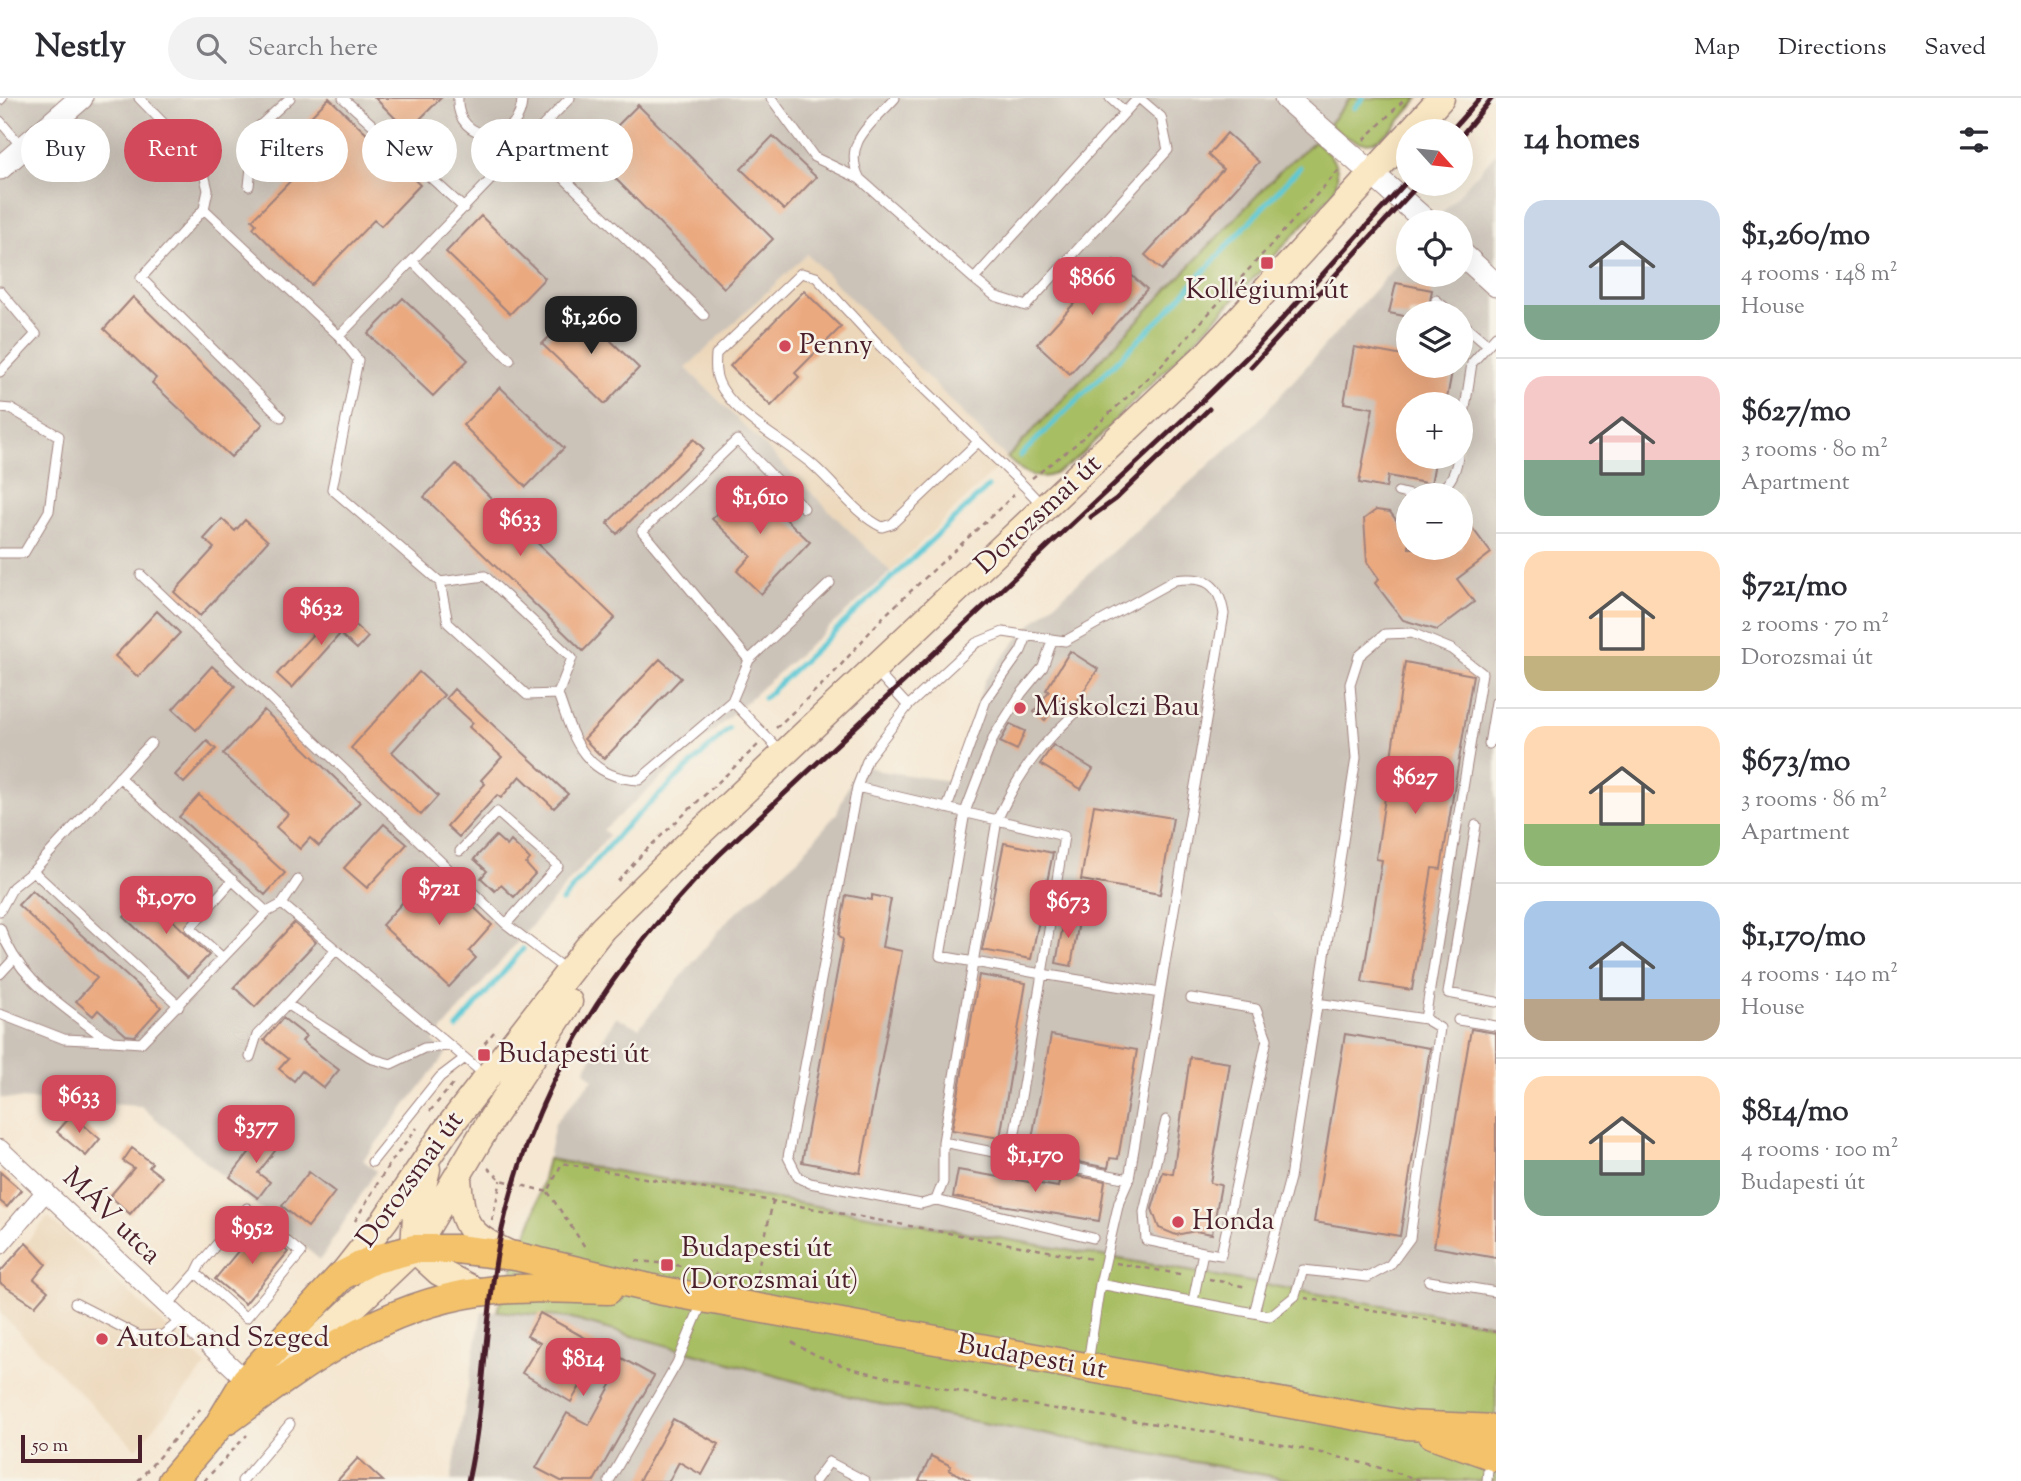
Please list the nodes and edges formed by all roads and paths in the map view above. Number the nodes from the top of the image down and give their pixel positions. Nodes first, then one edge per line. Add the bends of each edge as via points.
1 (81, 98) edge
2 (139, 98) edge
3 (290, 98) edge
4 (343, 98) edge
5 (458, 98) edge
6 (522, 98) edge
7 (569, 98) edge
8 (771, 98) edge
9 (786, 98) edge
10 (895, 98) edge
11 (1110, 98) edge
12 (1139, 98) edge
13 (1286, 98) edge
14 (1406, 98) edge
15 (1441, 98) edge
16 (779, 106) junction
17 (1125, 112) junction
18 (57, 119) edge
19 (548, 119) edge
20 (1422, 119) edge
21 (0, 121) edge
22 (21, 146) edge
23 (1396, 149) edge
24 (21, 150) edge
25 (1351, 156) junction
26 (0, 168) edge
27 (1373, 175) junction
28 (860, 179) junction
29 (488, 182) edge
30 (568, 182) edge
31 (248, 186) dead end
32 (464, 208) junction
33 (204, 209) junction
34 (1413, 210) edge
35 (413, 262) junction
36 (1473, 264) edge
37 (974, 279) junction
38 (1496, 285) edge
39 (0, 291) edge
40 (704, 315) dead end
41 (1473, 332) edge
42 (339, 336) junction
43 (1496, 336) edge
44 (1488, 345) junction
45 (510, 360) dead end
46 (0, 372) edge
47 (1468, 392) edge
48 (0, 408) edge
49 (281, 417) dead end
50 (978, 442) junction
51 (1024, 486) junction
52 (804, 508) dead end
53 (1045, 509) junction
54 (0, 553) edge
55 (141, 575) dead end
56 (440, 582) junction
57 (830, 583) dead end
58 (1027, 636) junction
59 (1052, 641) junction
60 (749, 660) junction
61 (875, 669) junction
62 (558, 694) junction
63 (732, 701) junction
64 (1496, 702) edge
65 (908, 706) junction
66 (1082, 707) dead end
67 (150, 743) dead end
68 (1489, 744) dead end
69 (775, 746) junction
70 (119, 777) junction
71 (857, 787) junction
72 (947, 808) junction
73 (965, 812) junction
74 (997, 820) junction
75 (1476, 825) dead end
76 (460, 851) dead end
77 (33, 871) junction
78 (233, 880) junction
79 (298, 880) dead end
80 (652, 880) junction
81 (617, 883) dead end
82 (282, 904) junction
83 (0, 911) edge
84 (267, 912) junction
85 (506, 924) junction
86 (0, 929) edge
87 (3, 944) edge
88 (335, 951) junction
89 (223, 958) junction
90 (13, 960) junction
91 (971, 962) junction
92 (570, 973) junction
93 (0, 974) edge
94 (1042, 974) junction
95 (1160, 993) junction
96 (1191, 998) dead end
97 (1496, 1002) edge
98 (1317, 1003) junction
99 (287, 1004) junction
100 (179, 1006) junction
101 (0, 1014) edge
102 (1425, 1019) junction
103 (1458, 1020) dead end
104 (1496, 1026) edge
105 (112, 1041) junction
106 (450, 1045) junction
107 (250, 1057) dead end
108 (483, 1084) junction
109 (425, 1118) dead end
110 (1166, 1120) dead end
111 (417, 1128) dead end
112 (943, 1142) junction
113 (0, 1149) edge
114 (432, 1150) junction
115 (1011, 1156) junction
116 (372, 1162) dead end
117 (485, 1164) dead end
118 (1129, 1179) junction
119 (458, 1180) junction
120 (46, 1191) junction
121 (548, 1192) junction
122 (936, 1200) junction
123 (773, 1201) junction
124 (354, 1224) dead end
125 (1093, 1238) dead end
126 (0, 1245) edge
127 (414, 1249) junction
128 (1203, 1252) junction
129 (515, 1256) junction
130 (592, 1257) dead end
131 (632, 1260) dead end
132 (1104, 1261) junction
133 (196, 1273) junction
134 (341, 1276) junction
135 (1197, 1277) junction
136 (1429, 1281) dead end
137 (1100, 1284) junction
138 (1260, 1289) junction
139 (658, 1290) junction
140 (478, 1292) junction
141 (1496, 1292) edge
142 (1295, 1296) junction
143 (704, 1297) junction
144 (1193, 1301) junction
145 (75, 1303) dead end
146 (167, 1306) junction
147 (1254, 1312) junction
148 (181, 1320) junction
149 (1496, 1332) edge
150 (792, 1342) dead end
151 (1087, 1368) junction
152 (258, 1384) junction
153 (208, 1400) dead end
154 (290, 1424) dead end
155 (1492, 1456) edge
156 (247, 1479) edge
157 (138, 1481) edge
158 (172, 1481) edge
159 (608, 1481) edge
160 (815, 1481) edge
161 (864, 1481) edge
162 (1422, 1481) edge

1 - 18 street
2 - 33 lane via 201,162 208,190
3 - 31 lane via 255,131
4 - 32 lane
5 - 6 lane via 469,127 496,134 512,125 522,109
7 - 19 lane
8 - 16 lane
9 - 16 lane
10 - 28 lane via 855,143 852,164
11 - 17 lane
12 - 17 lane
12 - 37 lane via 1161,117 1167,150 1026,306 995,296
13 - 25 street
14 - 25 path
15 - 20 main road, Dorozsmai út
16 - 28 lane via 814,157
17 - 37 lane
21 - 22 lane
23 - 27 main road, Dorozsmai út
24 - 26 street
25 - 27 street
25 - 51 path via 1161,366
27 - 34 street
27 - 53 main road, Dorozsmai út via 1208,353
28 - 37 lane
29 - 32 lane
30 - 40 lane
32 - 35 lane
33 - 42 lane
33 - 49 lane via 141,278
35 - 42 lane
35 - 45 lane
36 - 38 street
39 - 46 lane via 36,334
41 - 44 lane
42 - 56 lane via 358,360 332,489
43 - 44 lane
44 - 47 lane via 1472,363
48 - 54 lane via 11,409 58,436 49,511 24,553
50 - 50 lane via 816,277 801,273 716,354 714,373 723,391 882,527 892,524
50 - 51 lane
51 - 53 lane
51 - 69 path via 883,617
52 - 60 lane via 737,440 642,531
53 - 61 main road, Dorozsmai út
55 - 85 lane
56 - 62 lane via 448,623 527,695
56 - 62 lane via 485,576 572,658
57 - 60 lane
58 - 59 lane
58 - 65 lane via 1003,632 976,643
58 - 72 lane via 986,701
59 - 73 lane via 1043,667 994,736
59 - 95 lane via 1065,641 1175,580 1196,578 1212,585 1221,597 1224,614
60 - 63 lane
61 - 65 lane
61 - 69 main road, Dorozsmai út
62 - 63 lane via 573,740 596,767 622,779 639,780
63 - 69 lane
64 - 68 lane
65 - 71 lane via 868,758
66 - 74 lane via 1045,740 1016,779
67 - 70 lane
69 - 80 main road, Dorozsmai út
69 - 81 path via 644,852
70 - 77 lane
70 - 78 lane
71 - 72 lane
71 - 122 lane via 788,1157 798,1177 810,1183 920,1204
72 - 73 lane
73 - 74 lane
73 - 91 lane via 940,956
74 - 91 lane
74 - 94 lane via 1064,836
75 - 97 lane via 1448,993
76 - 85 lane via 497,812 558,866
77 - 83 lane via 13,887
77 - 100 lane
78 - 84 lane
78 - 89 lane via 190,928
79 - 82 lane
80 - 92 main road, Dorozsmai út via 602,929
80 - 108 main road, Dorozsmai út
82 - 84 lane
82 - 88 lane
84 - 89 lane
85 - 92 lane
86 - 87 lane
87 - 90 lane
88 - 99 lane
88 - 106 lane
89 - 100 lane
90 - 93 lane
90 - 105 lane via 34,982
91 - 94 lane
91 - 112 lane
92 - 108 main road, Dorozsmai út
94 - 95 lane
94 - 115 lane
95 - 118 lane
96 - 128 lane via 1256,1009 1267,1039 1221,1255
98 - 102 lane
98 - 102 lane via 1356,758 1350,684 1359,656 1385,634 1412,633 1451,649 1482,673
98 - 138 lane via 1290,1178
99 - 106 lane via 373,1059 391,1064 424,1048
99 - 107 lane via 257,1035
100 - 105 lane via 141,1043
101 - 105 lane via 64,1039
102 - 142 lane via 1440,1028 1409,1238 1390,1265 1368,1277 1303,1270
103 - 104 lane
106 - 108 lane
108 - 109 path
108 - 114 main road, Dorozsmai út
108 - 116 lane via 440,1077
108 - 119 main road, Dorozsmai út
110 - 128 lane via 1144,1212 1146,1240
111 - 124 path
112 - 115 lane
112 - 122 lane via 943,1182
113 - 120 street, MÁV utca
114 - 127 main road via 416,1215
114 - 134 main road, Dorozsmai út
115 - 118 lane
117 - 121 path via 501,1180
118 - 132 lane
119 - 127 main road, Dorozsmai út
119 - 129 main road via 463,1218 470,1232
120 - 126 street
120 - 146 street, MÁV utca
121 - 123 path via 562,1163
121 - 130 path
122 - 125 lane
123 - 131 path via 755,1282
123 - 132 path
127 - 129 main road, Budapesti út
127 - 134 main road, Budapesti út via 372,1260
127 - 140 main road via 439,1272
127 - 152 main road, Dorozsmai út via 359,1304
128 - 135 lane
129 - 139 main road, Budapesti út
132 - 135 path
132 - 137 lane
133 - 133 lane via 246,1318 301,1253 247,1208
133 - 146 lane
134 - 152 main road, Dorozsmai út
135 - 138 path
135 - 144 lane
136 - 141 lane
137 - 144 lane
137 - 151 lane
138 - 147 lane
139 - 140 main road, Budapesti út
139 - 143 main road, Budapesti út
140 - 152 main road, Budapesti út via 406,1310
142 - 147 lane via 1270,1315
142 - 149 path
143 - 151 main road, Budapesti út
143 - 159 lane via 677,1363
144 - 147 lane
145 - 148 lane via 139,1336 163,1335
146 - 148 street, MÁV utca
148 - 152 street, MÁV utca
150 - 162 path via 822,1360 862,1372 996,1401 1289,1448
151 - 155 main road, Budapesti út via 1406,1425
152 - 158 main road, Budapesti út
153 - 157 path
154 - 156 lane
160 - 161 lane via 829,1462

